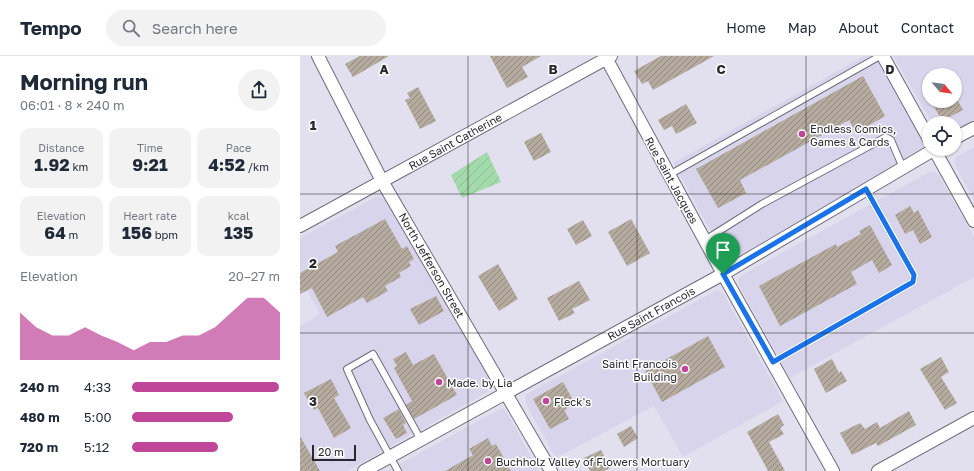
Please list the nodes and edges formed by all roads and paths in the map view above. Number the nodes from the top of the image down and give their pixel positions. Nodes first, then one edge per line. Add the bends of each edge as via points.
1 (318, 56) edge
2 (882, 56) edge
3 (607, 57) edge
4 (922, 127) edge
5 (974, 128) edge
6 (962, 134) edge
7 (923, 156) edge
8 (938, 156) edge
9 (903, 168) junction
10 (669, 175) junction
11 (382, 181) junction
12 (866, 189) junction
13 (974, 221) edge
14 (300, 226) edge
15 (704, 240) junction
16 (723, 274) junction
17 (773, 362) junction
18 (506, 392) junction
19 (974, 418) edge
20 (421, 440) junction
21 (390, 457) junction
22 (364, 471) edge
23 (398, 471) edge
24 (551, 471) edge
25 (834, 471) edge
26 (878, 471) edge

1 - 11 street, North Jefferson Street
2 - 4 street
2 - 10 lane
3 - 10 street, Rue Saint Jacques
3 - 11 street, Rue Saint Catherine
5 - 6 street
7 - 9 street, Rue Saint Francois
8 - 13 street
9 - 12 street, Rue Saint Francois
9 - 15 lane via 890,140 886,137 762,204
10 - 15 street, Rue Saint Jacques
11 - 14 street, Rue Saint Catherine
11 - 18 street, North Jefferson Street
12 - 16 street, Rue Saint Francois
12 - 17 lane via 914,275 913,282
15 - 16 street, Rue Saint Jacques
16 - 17 street, Rue Saint Jacques
16 - 18 street, Rue Saint Francois
17 - 25 street, Rue Saint Jacques
18 - 20 street, Rue Saint Francois
18 - 24 street, North Jefferson Street
19 - 26 street
20 - 21 street, Rue Saint Francois
20 - 21 lane via 373,354 346,369
21 - 22 street, Rue Saint Francois
21 - 23 lane

